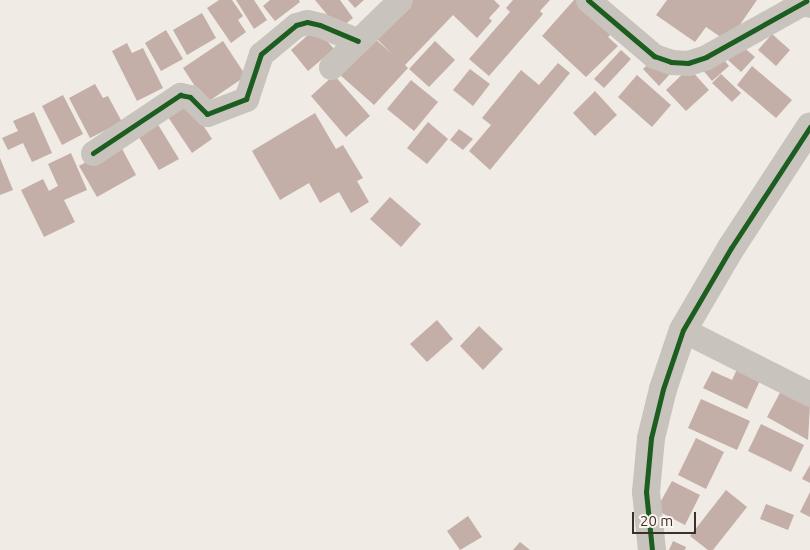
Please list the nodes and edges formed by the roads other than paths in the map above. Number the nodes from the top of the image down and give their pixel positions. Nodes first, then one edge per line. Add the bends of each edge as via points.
1 (400, 0) edge
2 (588, 0) edge
3 (807, 2) edge
4 (358, 41) junction
5 (331, 67) dead end
6 (810, 127) edge
7 (94, 153) dead end
8 (683, 330) junction
9 (810, 394) edge
10 (652, 550) edge

1 - 4 street
2 - 3 street via 654,56 688,63 706,57
4 - 5 street
4 - 7 street via 307,22 296,25 261,54 246,99 207,114 190,97 180,95
6 - 8 street via 731,248
8 - 9 street
8 - 10 street via 651,438 646,492

